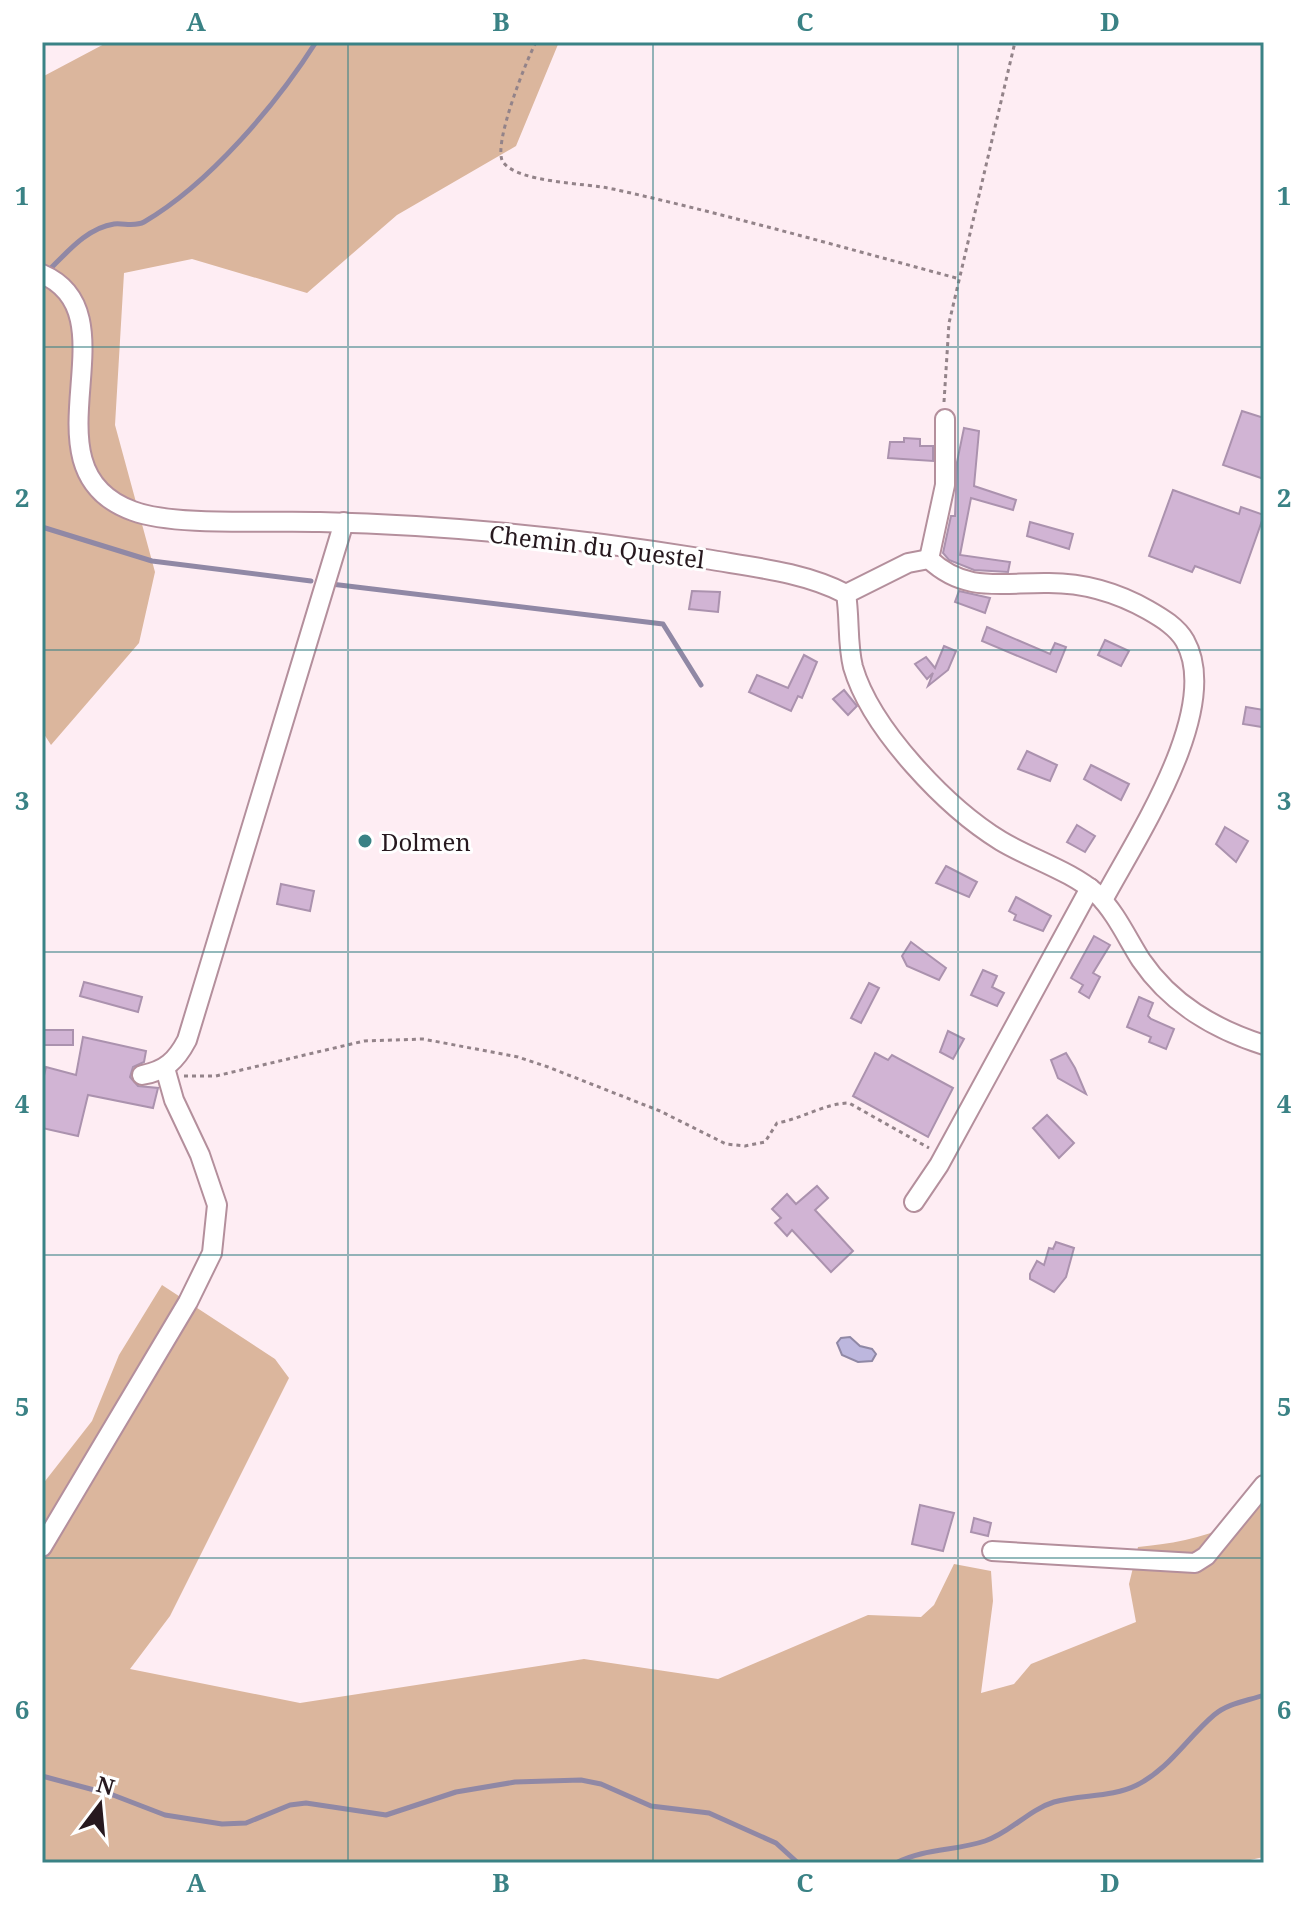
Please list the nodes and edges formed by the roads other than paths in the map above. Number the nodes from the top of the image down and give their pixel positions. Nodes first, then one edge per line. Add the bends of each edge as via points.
1 (42, 274) edge
2 (945, 419) dead end
3 (344, 522) junction
4 (929, 559) junction
5 (846, 594) junction
6 (1096, 894) junction
7 (1264, 1045) edge
8 (167, 1072) junction
9 (142, 1075) dead end
10 (914, 1202) dead end
11 (1264, 1485) edge
12 (42, 1547) edge
13 (992, 1551) dead end

1 - 3 street, Chemin du Questel via 67,292 81,318 78,439 93,481 105,495 129,510 164,518
2 - 4 street via 945,485
3 - 5 street, Chemin du Questel via 658,551 813,580
3 - 8 street via 187,1040
4 - 5 street via 908,563
4 - 6 street via 941,571 990,587 1049,583 1113,594 1153,613 1184,639 1193,670 1193,698 1182,745
5 - 6 street via 850,649 859,682 878,717 923,774 968,819
6 - 7 street via 1167,993 1204,1019
6 - 10 street
8 - 9 street
8 - 12 street via 217,1205 212,1253
11 - 13 street via 1195,1563

